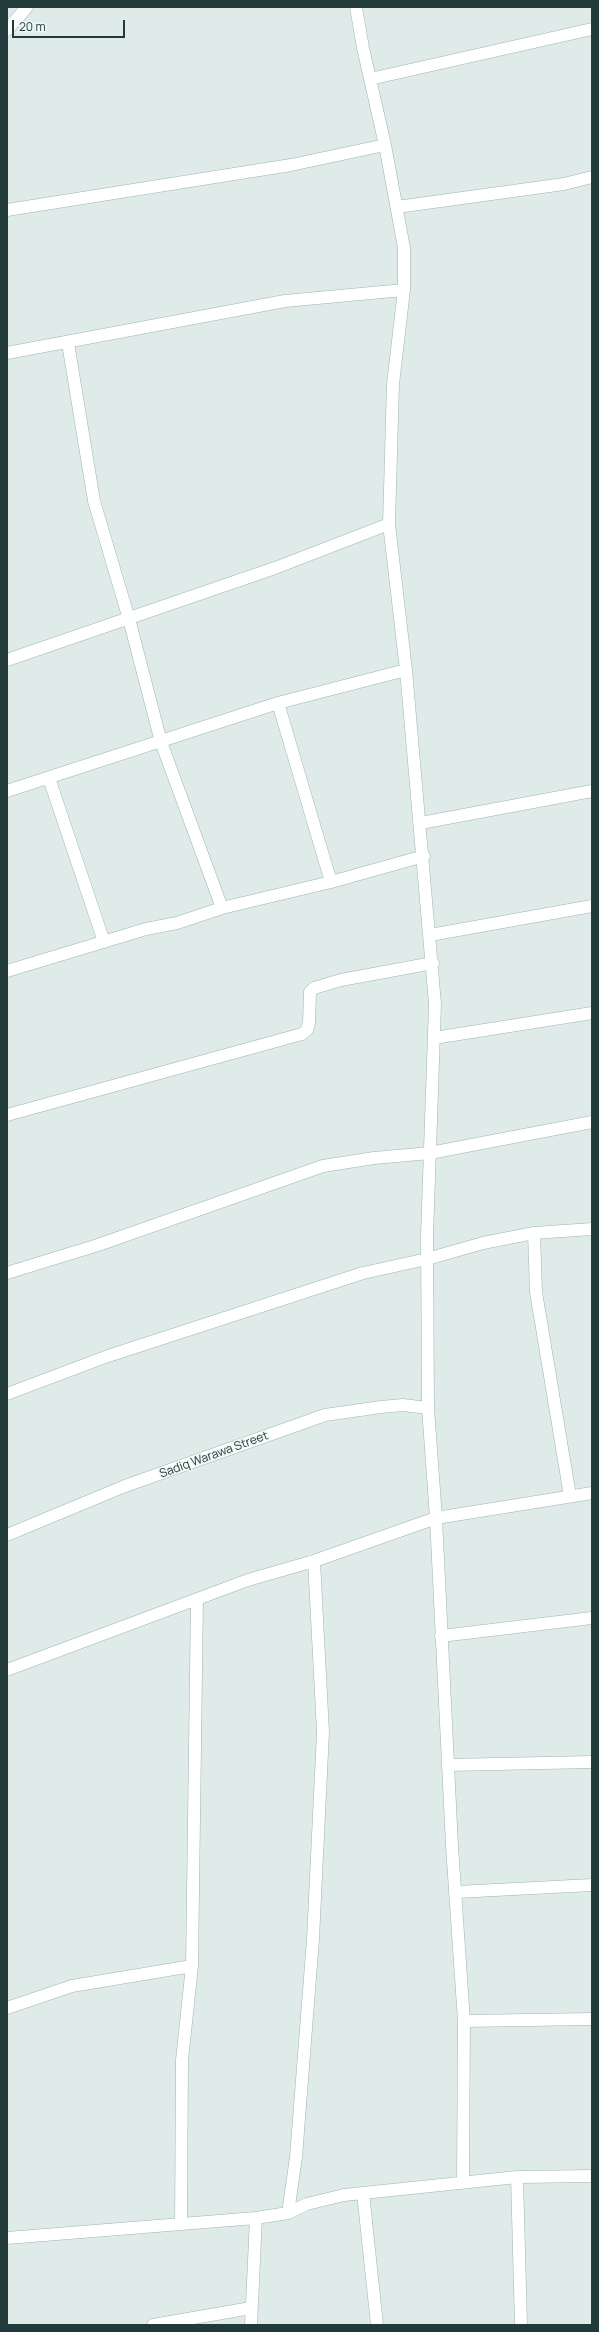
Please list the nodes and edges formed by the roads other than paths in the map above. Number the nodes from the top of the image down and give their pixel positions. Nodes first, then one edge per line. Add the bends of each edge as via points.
1 (27, 7) edge
2 (356, 7) edge
3 (592, 29) edge
4 (7, 30) edge
5 (370, 79) junction
6 (385, 145) junction
7 (592, 177) edge
8 (397, 207) junction
9 (7, 210) edge
10 (404, 290) junction
11 (68, 343) junction
12 (7, 353) edge
13 (389, 524) junction
14 (129, 619) junction
15 (7, 660) edge
16 (406, 670) junction
17 (278, 703) junction
18 (161, 742) junction
19 (49, 778) junction
20 (7, 791) edge
21 (592, 791) edge
22 (421, 823) junction
23 (424, 856) junction
24 (331, 882) junction
25 (592, 906) edge
26 (222, 908) junction
27 (430, 935) junction
28 (104, 942) junction
29 (433, 963) junction
30 (7, 971) edge
31 (592, 1013) edge
32 (434, 1038) junction
33 (7, 1115) edge
34 (592, 1122) edge
35 (430, 1153) junction
36 (592, 1229) edge
37 (534, 1233) junction
38 (427, 1260) junction
39 (7, 1273) edge
40 (7, 1394) edge
41 (428, 1408) junction
42 (592, 1492) edge
43 (570, 1496) junction
44 (436, 1518) junction
45 (7, 1535) edge
46 (314, 1562) junction
47 (197, 1599) junction
48 (592, 1618) edge
49 (441, 1636) junction
50 (7, 1670) edge
51 (592, 1762) edge
52 (448, 1765) junction
53 (592, 1885) edge
54 (456, 1892) junction
55 (192, 1966) junction
56 (7, 2008) edge
57 (592, 2019) edge
58 (464, 2021) junction
59 (592, 2176) edge
60 (517, 2177) junction
61 (463, 2182) junction
62 (363, 2193) junction
63 (288, 2213) junction
64 (256, 2218) junction
65 (181, 2224) junction
66 (7, 2238) edge
67 (251, 2308) junction
68 (152, 2325) edge
69 (250, 2325) edge
70 (377, 2325) edge
71 (521, 2325) edge

1 - 4 street
2 - 5 street
3 - 5 street
5 - 6 street
6 - 8 street
6 - 9 street via 292,165
7 - 8 street via 564,184
8 - 10 street via 404,248
10 - 11 street via 285,301
10 - 13 street via 393,384
11 - 12 street
11 - 14 street via 93,494
13 - 14 street via 275,568
13 - 16 street
14 - 15 street
14 - 18 street
16 - 17 street
16 - 22 street
17 - 18 street
17 - 24 street
18 - 19 street
18 - 26 street
19 - 20 street
19 - 28 street
21 - 22 street
22 - 23 street
23 - 24 street
23 - 27 street
24 - 26 street
25 - 27 street
26 - 28 street
27 - 29 street
28 - 30 street
29 - 32 street
29 - 33 street via 341,980 314,988 310,992 309,1023 307,1030 302,1034
31 - 32 street
32 - 35 street
34 - 35 street
35 - 38 street
35 - 39 street via 323,1166 98,1245
36 - 37 street
37 - 38 street via 483,1243
37 - 43 street via 536,1292
38 - 40 street via 323,1284 108,1356
38 - 41 street
41 - 44 street
41 - 45 street, Sadiq Warawa Street via 403,1405 325,1416 125,1486
42 - 43 street
43 - 44 street
44 - 46 street
44 - 49 street
46 - 47 street via 248,1580
46 - 63 street via 323,1732 313,1938 296,2157
47 - 50 street
47 - 55 street
48 - 49 street
49 - 52 street
51 - 52 street
52 - 54 street
53 - 54 street
54 - 58 street
55 - 56 street via 72,1986
55 - 65 street via 182,2060
57 - 58 street
58 - 61 street
59 - 60 street
60 - 61 street
60 - 71 street
61 - 62 street
62 - 63 street via 307,2204
62 - 70 street
63 - 64 street
64 - 65 street
64 - 67 street
65 - 66 street
67 - 68 street
67 - 69 street

